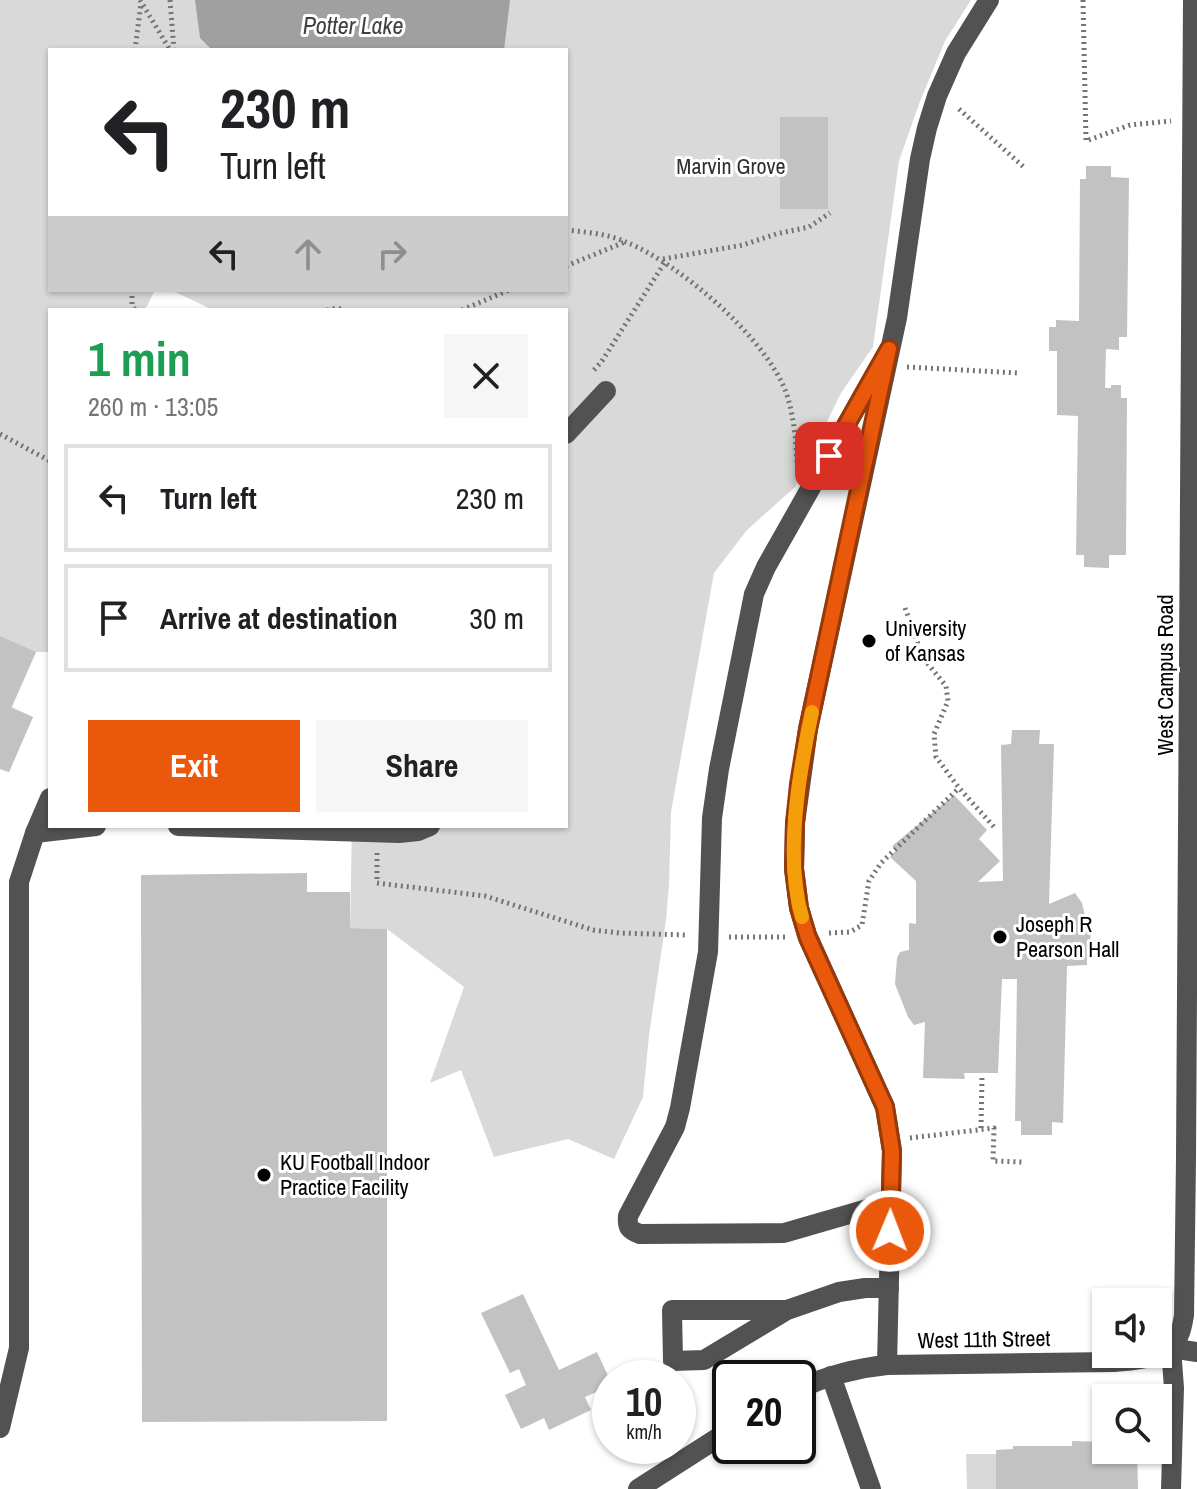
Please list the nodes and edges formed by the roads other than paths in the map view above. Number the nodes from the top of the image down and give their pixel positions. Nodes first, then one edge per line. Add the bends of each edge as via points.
1 (989, 0) edge
2 (1193, 0) edge
3 (1195, 170) edge
4 (889, 349) junction
5 (606, 391) dead end
6 (568, 432) edge
7 (1193, 555) edge
8 (48, 803) edge
9 (79, 828) edge
10 (244, 828) edge
11 (425, 828) edge
12 (35, 833) junction
13 (891, 1202) junction
14 (889, 1288) junction
15 (787, 1310) junction
16 (1172, 1346) edge
17 (1172, 1348) edge
18 (1197, 1352) edge
19 (1172, 1361) edge
20 (1092, 1362) edge
21 (887, 1365) junction
22 (831, 1376) junction
23 (816, 1382) edge
24 (0, 1428) edge
25 (712, 1442) edge
26 (638, 1489) edge
27 (871, 1489) edge
28 (1171, 1489) edge

1 - 4 street via 956,53 927,128
2 - 3 street, West Campus Road
3 - 7 street, West Campus Road
4 - 13 street via 811,715 799,784 794,869 807,935 885,1107
4 - 13 street via 754,594 717,781 706,964 675,1127 627,1225 640,1234 784,1233
5 - 6 street
7 - 16 street, West Campus Road via 1184,1315
8 - 12 street
9 - 12 street
10 - 11 street
12 - 24 street via 19,882 19,1348
13 - 14 street
14 - 15 street via 839,1292
14 - 21 street
15 - 15 street via 672,1310 673,1361 704,1360
17 - 18 street
19 - 28 street
20 - 21 street, West 11th Street
21 - 22 street, West 11th Street
22 - 23 street, West 11th Street
22 - 27 street
25 - 26 street

